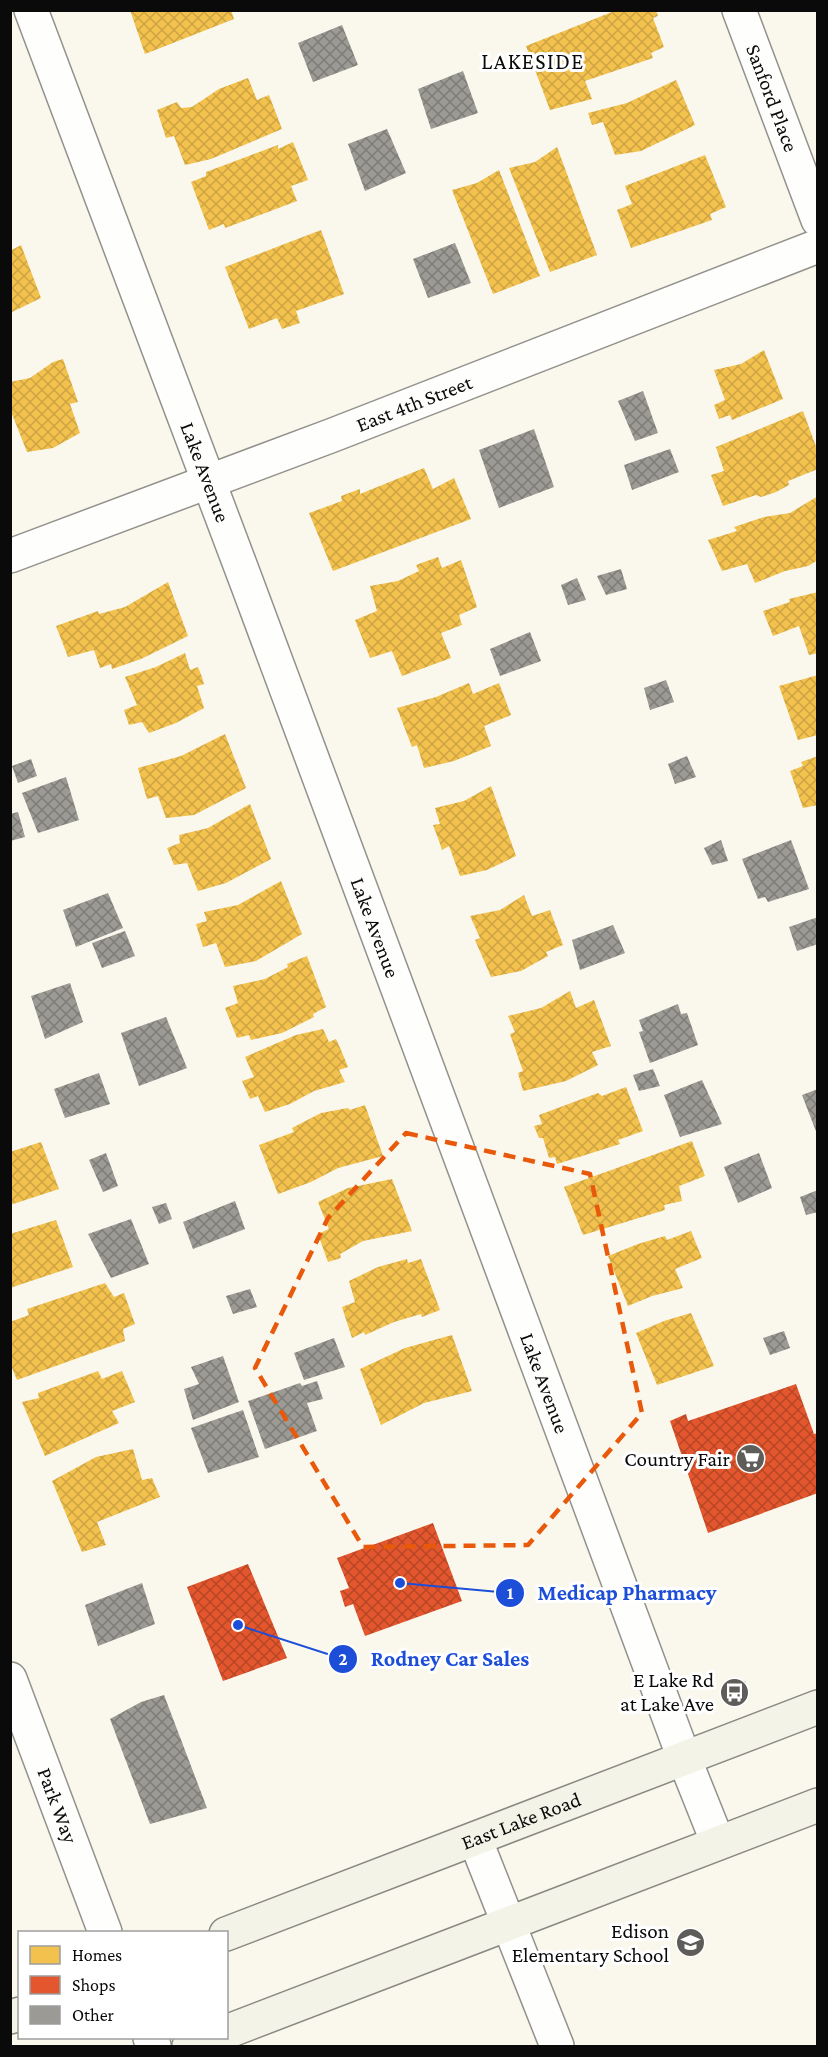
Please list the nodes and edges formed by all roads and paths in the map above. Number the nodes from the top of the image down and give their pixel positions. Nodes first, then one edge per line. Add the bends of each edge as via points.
1 (31, 10) edge
2 (739, 10) edge
3 (818, 220) edge
4 (818, 246) edge
5 (208, 482) junction
6 (10, 556) edge
7 (10, 1678) edge
8 (818, 1707) edge
9 (684, 1758) junction
10 (818, 1805) edge
11 (475, 1839) junction
12 (718, 1844) junction
13 (509, 1924) junction
14 (105, 1931) edge
15 (228, 1933) edge
16 (228, 2031) edge
17 (207, 2039) edge
18 (189, 2046) edge
19 (557, 2046) edge

1 - 5 street, Lake Avenue
2 - 3 street, Sanford Place
4 - 5 street, East 4th Street
5 - 6 street, East 4th Street
5 - 9 street, Lake Avenue
7 - 14 street, Park Way
8 - 9 main road, East Lake Road
9 - 11 main road, East Lake Road
9 - 12 street, Lake Avenue
10 - 12 main road
11 - 13 street
11 - 15 main road, East Lake Road
12 - 13 main road
13 - 16 main road
13 - 19 street
17 - 18 main road

